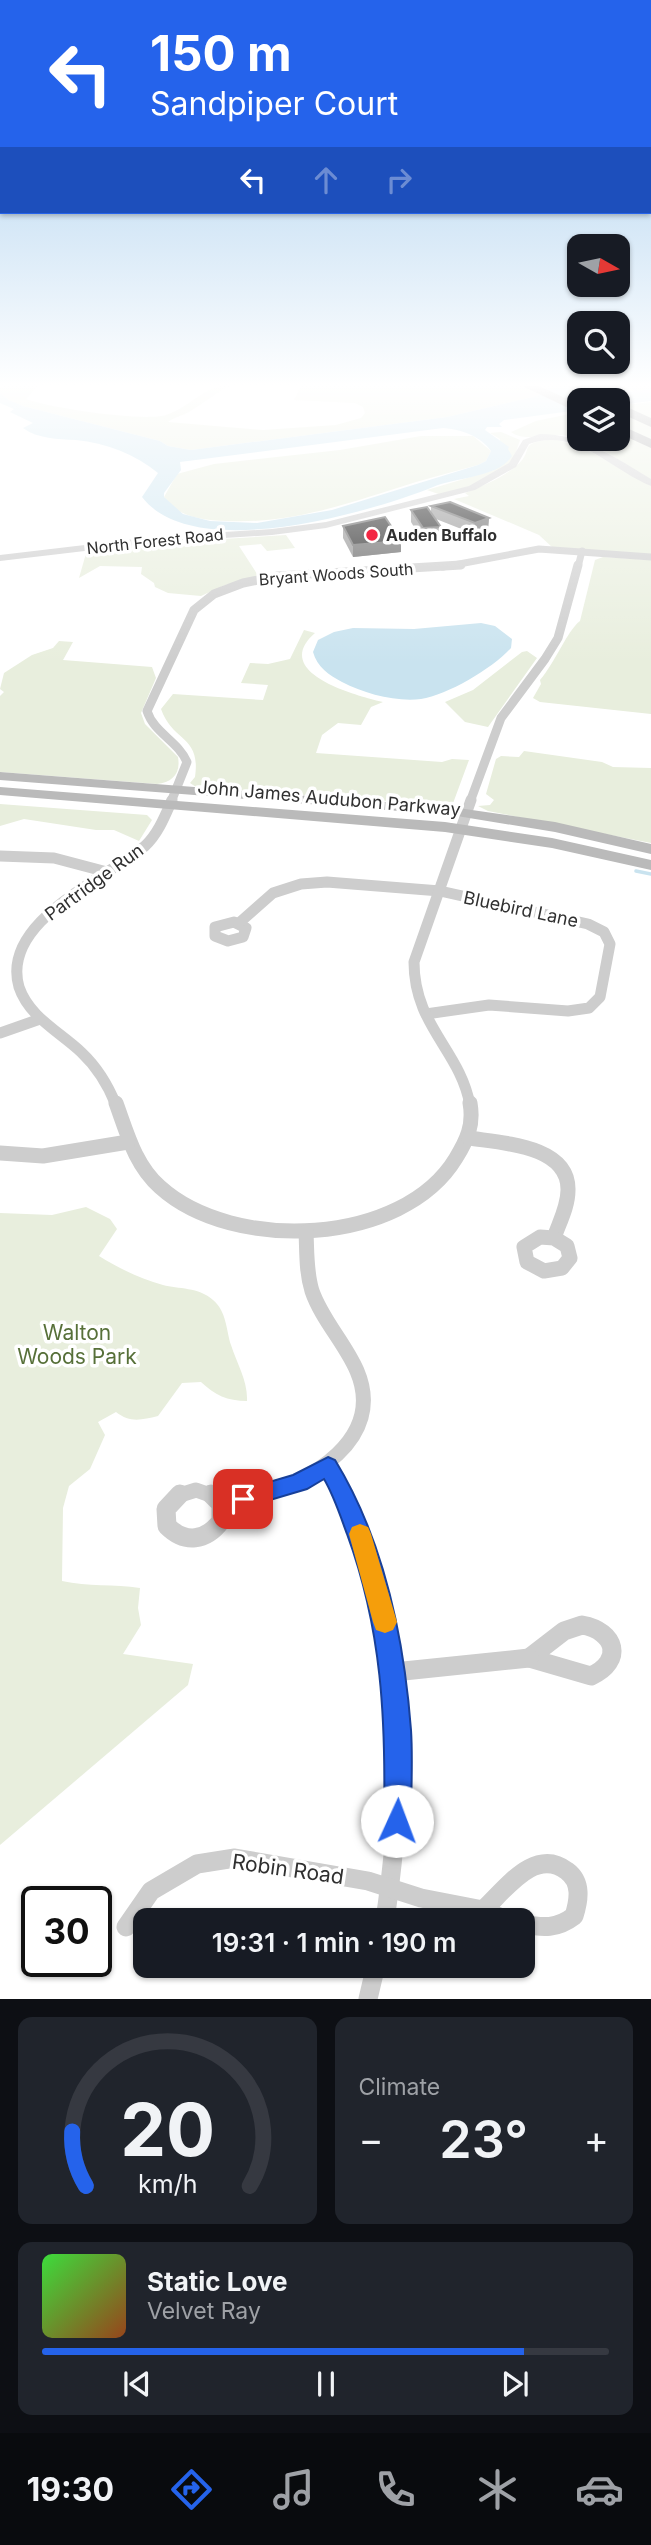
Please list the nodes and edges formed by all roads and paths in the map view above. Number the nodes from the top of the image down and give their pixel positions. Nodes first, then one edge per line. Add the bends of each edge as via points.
1 (491, 477) edge
2 (582, 551) junction
3 (651, 557) edge
4 (0, 558) edge
5 (0, 776) edge
6 (0, 791) edge
7 (173, 797) junction
8 (466, 813) junction
9 (461, 829) junction
10 (651, 849) edge
11 (0, 856) edge
12 (651, 865) edge
13 (107, 872) junction
14 (440, 891) junction
15 (239, 923) dead end
16 (426, 1014) junction
17 (40, 1018) junction
18 (0, 1032) edge
19 (469, 1138) junction
20 (128, 1142) junction
21 (0, 1153) edge
22 (306, 1232) junction
23 (554, 1238) dead end
24 (328, 1466) junction
25 (221, 1504) dead end
26 (529, 1658) dead end
27 (394, 1672) junction
28 (390, 1889) junction
29 (387, 1908) edge
30 (473, 1908) edge
31 (486, 1908) edge
32 (535, 1926) edge
33 (126, 1927) dead end
34 (373, 1978) edge
35 (368, 1999) edge

1 - 4 street, North Forest Road via 467,490 326,525
2 - 3 street, Bryant Woods South
2 - 7 street, Bryant Woods South via 538,549 455,567 288,576 214,592 194,610 147,711 151,723 186,757 187,766
2 - 8 street via 558,637 498,723
5 - 7 main road, John James Audubon Parkway
6 - 7 main road, John James Audubon Parkway
7 - 8 main road, John James Audubon Parkway
7 - 9 main road, John James Audubon Parkway
7 - 13 street, Partridge Run via 147,844
8 - 9 street
8 - 10 main road, John James Audubon Parkway
9 - 12 main road, John James Audubon Parkway
9 - 14 street
11 - 13 street via 69,859
13 - 17 street, Partridge Run via 41,919 21,945 18,987
14 - 15 street via 327,881 301,884 273,893
14 - 16 street via 411,977
14 - 16 street, Bluebird Lane via 588,923 604,932 610,944 600,997 589,1008 568,1011 489,1005
16 - 19 street via 470,1102
17 - 18 street
17 - 20 street, Partridge Run via 98,1070 115,1100
19 - 22 street, Partridge Run via 444,1176 415,1201 351,1226
19 - 23 street via 537,1152 563,1170 569,1189
20 - 21 street via 43,1156
20 - 22 street, Partridge Run via 146,1173 163,1190 201,1212 256,1228
22 - 24 street via 312,1292 354,1366 362,1390 354,1434
24 - 25 street via 299,1482
24 - 27 street via 373,1572
26 - 27 street
27 - 28 street via 399,1804
28 - 29 street
28 - 30 street, Robin Road
28 - 33 street, Robin Road via 368,1881 235,1858 197,1864 151,1891
31 - 32 street via 533,1864 546,1861 561,1866 571,1874 578,1892 574,1916 551,1929
34 - 35 street

